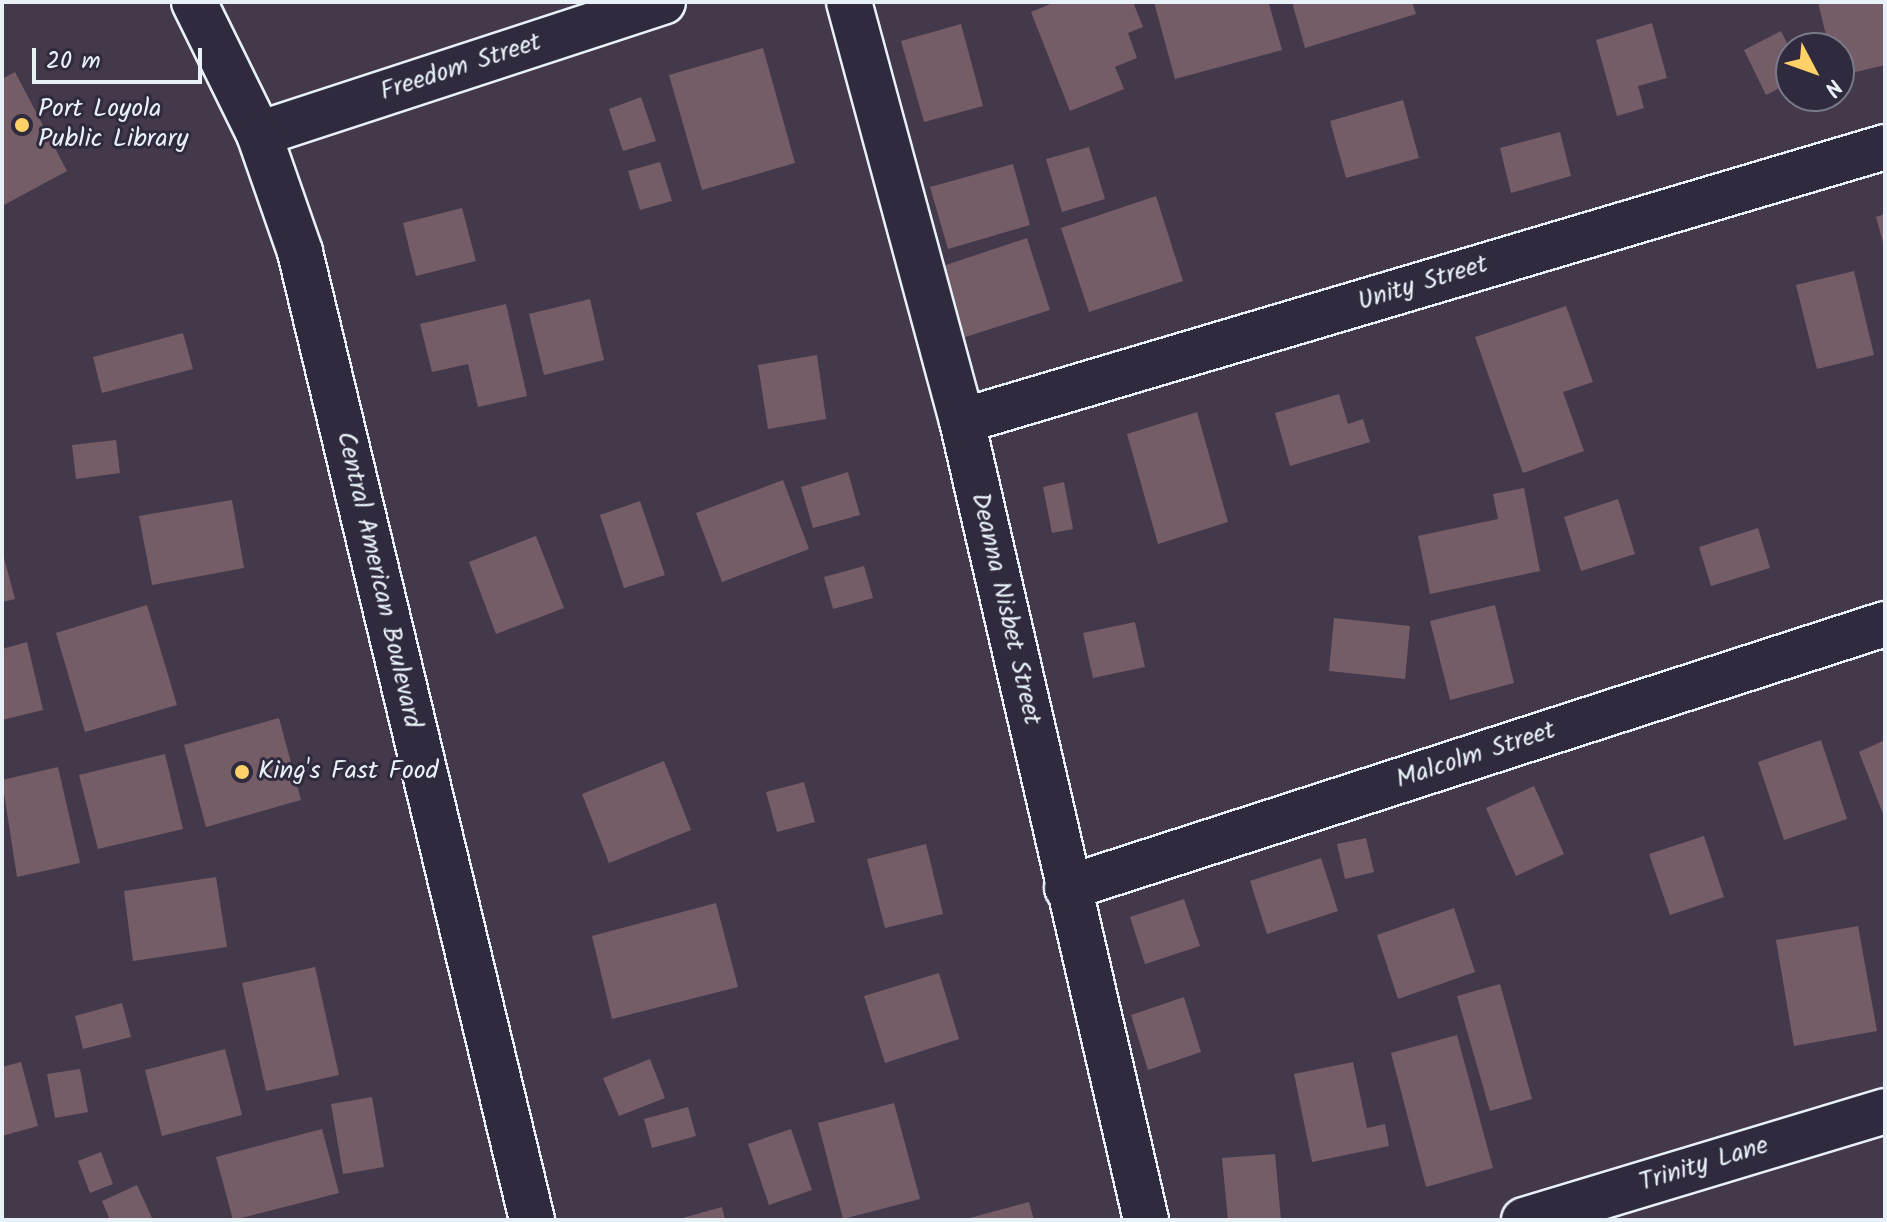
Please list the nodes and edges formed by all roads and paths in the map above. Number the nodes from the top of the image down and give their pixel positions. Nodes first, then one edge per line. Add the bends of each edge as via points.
1 (194, 2) edge
2 (663, 2) edge
3 (849, 2) edge
4 (259, 134) junction
5 (1885, 147) edge
6 (962, 421) junction
7 (1885, 624) edge
8 (1067, 888) junction
9 (1885, 1111) edge
10 (532, 1220) edge
11 (1146, 1220) edge
12 (1524, 1220) edge

1 - 4 street, Central American Boulevard
2 - 4 street, Freedom Street
3 - 6 street, Deanna Nisbet Street
4 - 10 street, Central American Boulevard via 300,252
5 - 6 street, Unity Street
6 - 8 street, Deanna Nisbet Street
7 - 8 street, Malcolm Street
8 - 11 street, Deanna Nisbet Street
9 - 12 street, Trinity Lane

